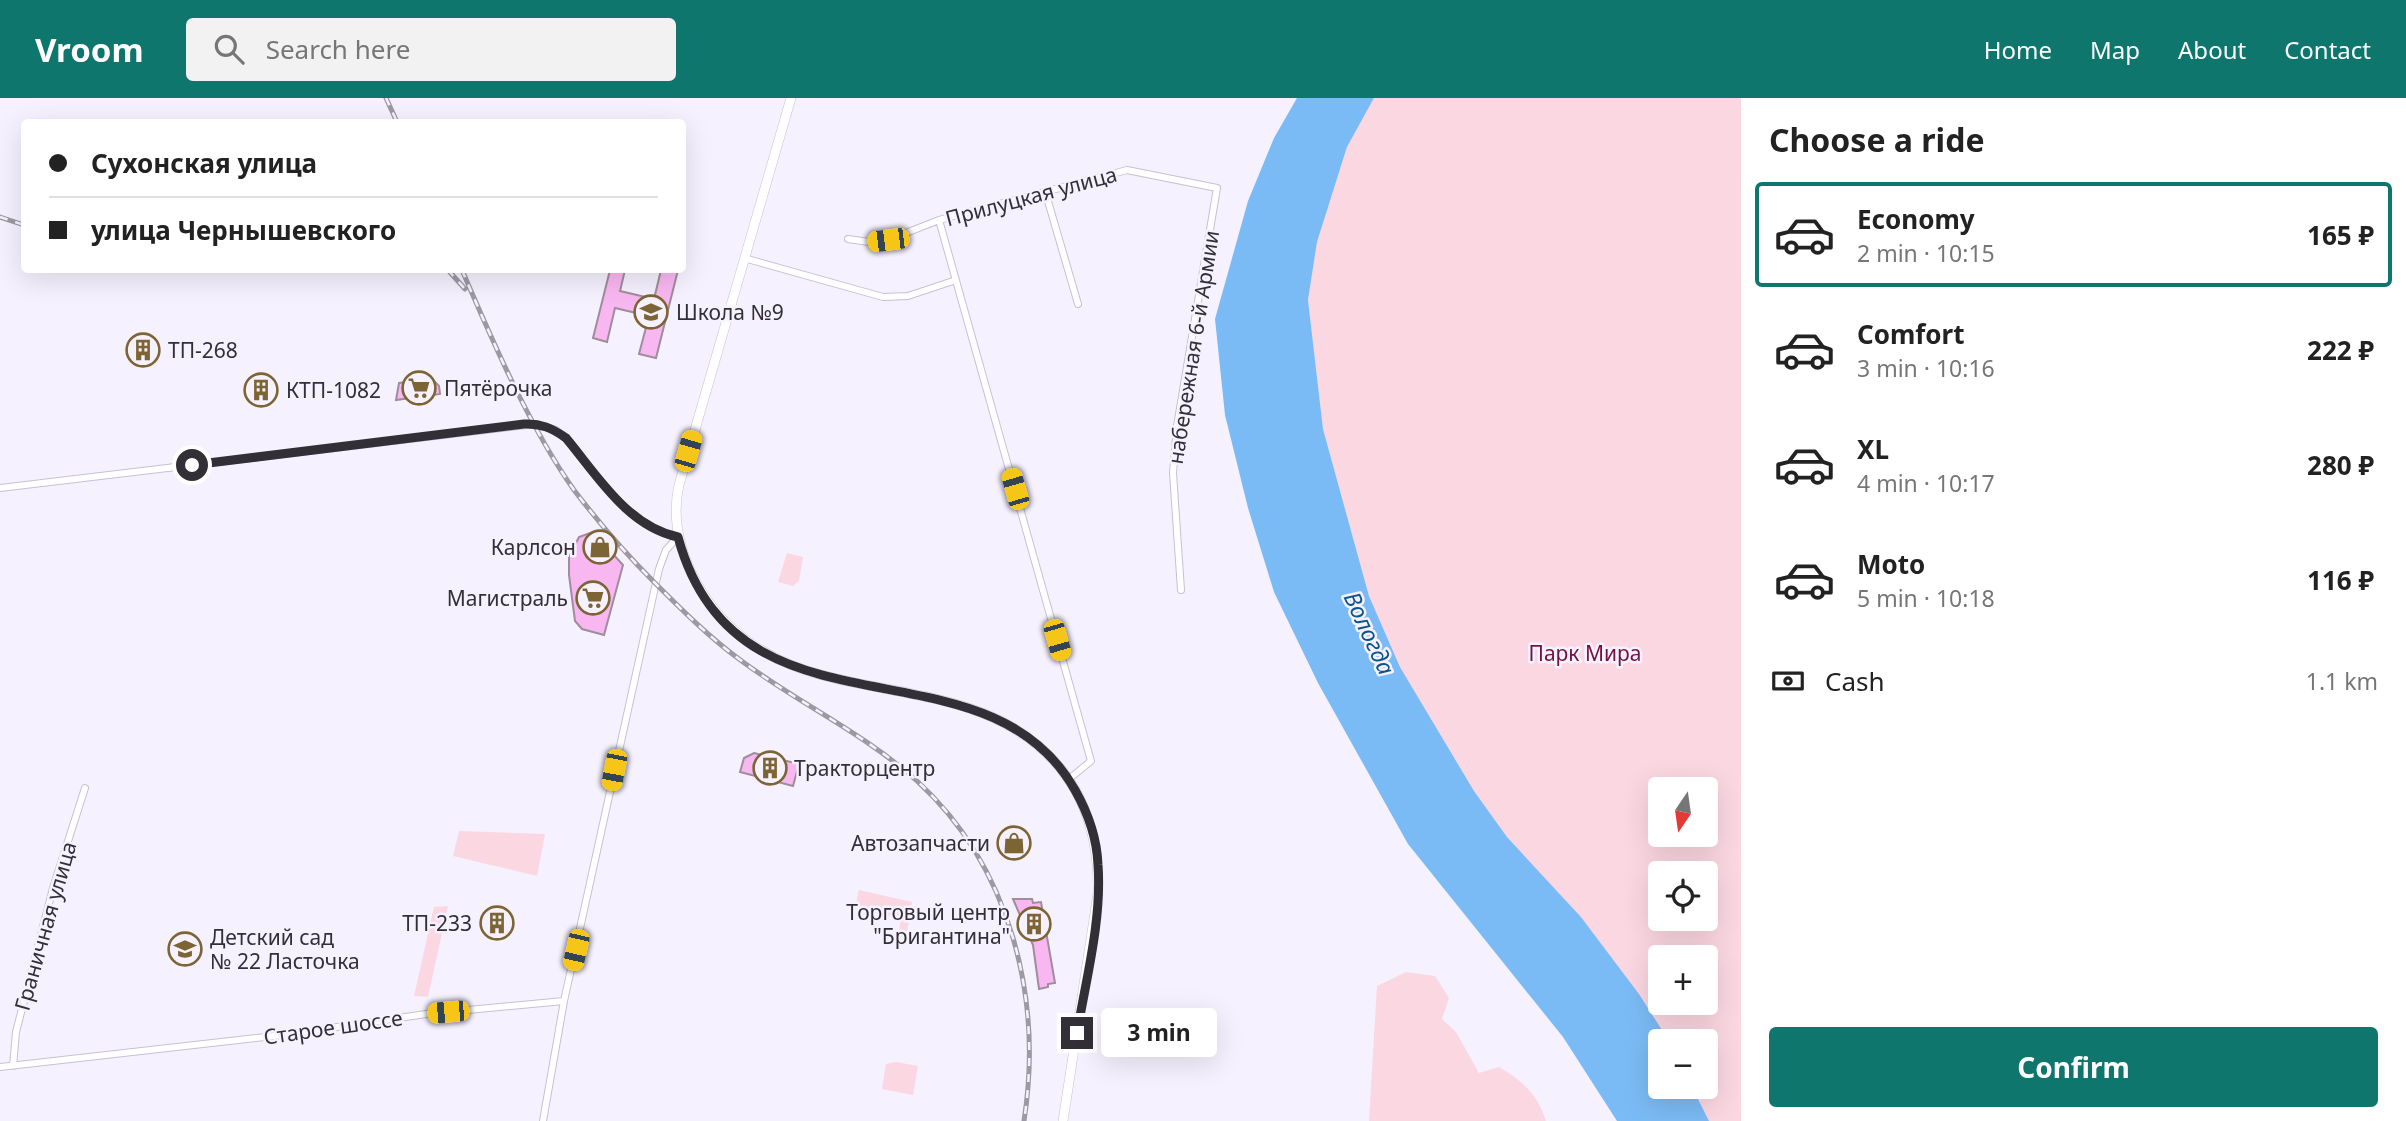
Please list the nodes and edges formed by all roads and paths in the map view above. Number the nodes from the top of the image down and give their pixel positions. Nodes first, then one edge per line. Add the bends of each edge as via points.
1 (792, 98) edge
2 (1217, 188) joint
3 (1045, 191) junction
4 (939, 220) junction
5 (848, 239) dead end
6 (744, 258) junction
7 (956, 280) junction
8 (1078, 304) dead end
9 (0, 488) edge
10 (678, 537) junction
11 (1181, 590) dead end
12 (1069, 779) junction
13 (85, 788) dead end
14 (564, 1001) junction
15 (13, 1066) junction
16 (0, 1067) edge
17 (543, 1121) edge
18 (1063, 1121) edge

1 - 6 main road
2 - 3 street, Прилуцкая улица via 1127,170
2 - 11 street, набережная 6-й Армии via 1177,426 1173,473
3 - 4 street, Прилуцкая улица
3 - 8 street
4 - 5 street, Прилуцкая улица via 888,240
4 - 7 street
6 - 7 street via 883,297 908,296
6 - 10 main road via 679,485
7 - 12 street via 1091,761
9 - 10 street via 534,424 566,438 637,519
10 - 12 main road via 688,566 713,608 741,636 771,656 827,677 950,702 1000,718 1049,755
10 - 14 street via 666,550 659,569
12 - 18 main road via 1091,827 1098,893
13 - 15 street, Граничная улица via 53,888 16,1032
14 - 15 street, Старое шоссе
14 - 17 street
15 - 16 street, Старое шоссе

